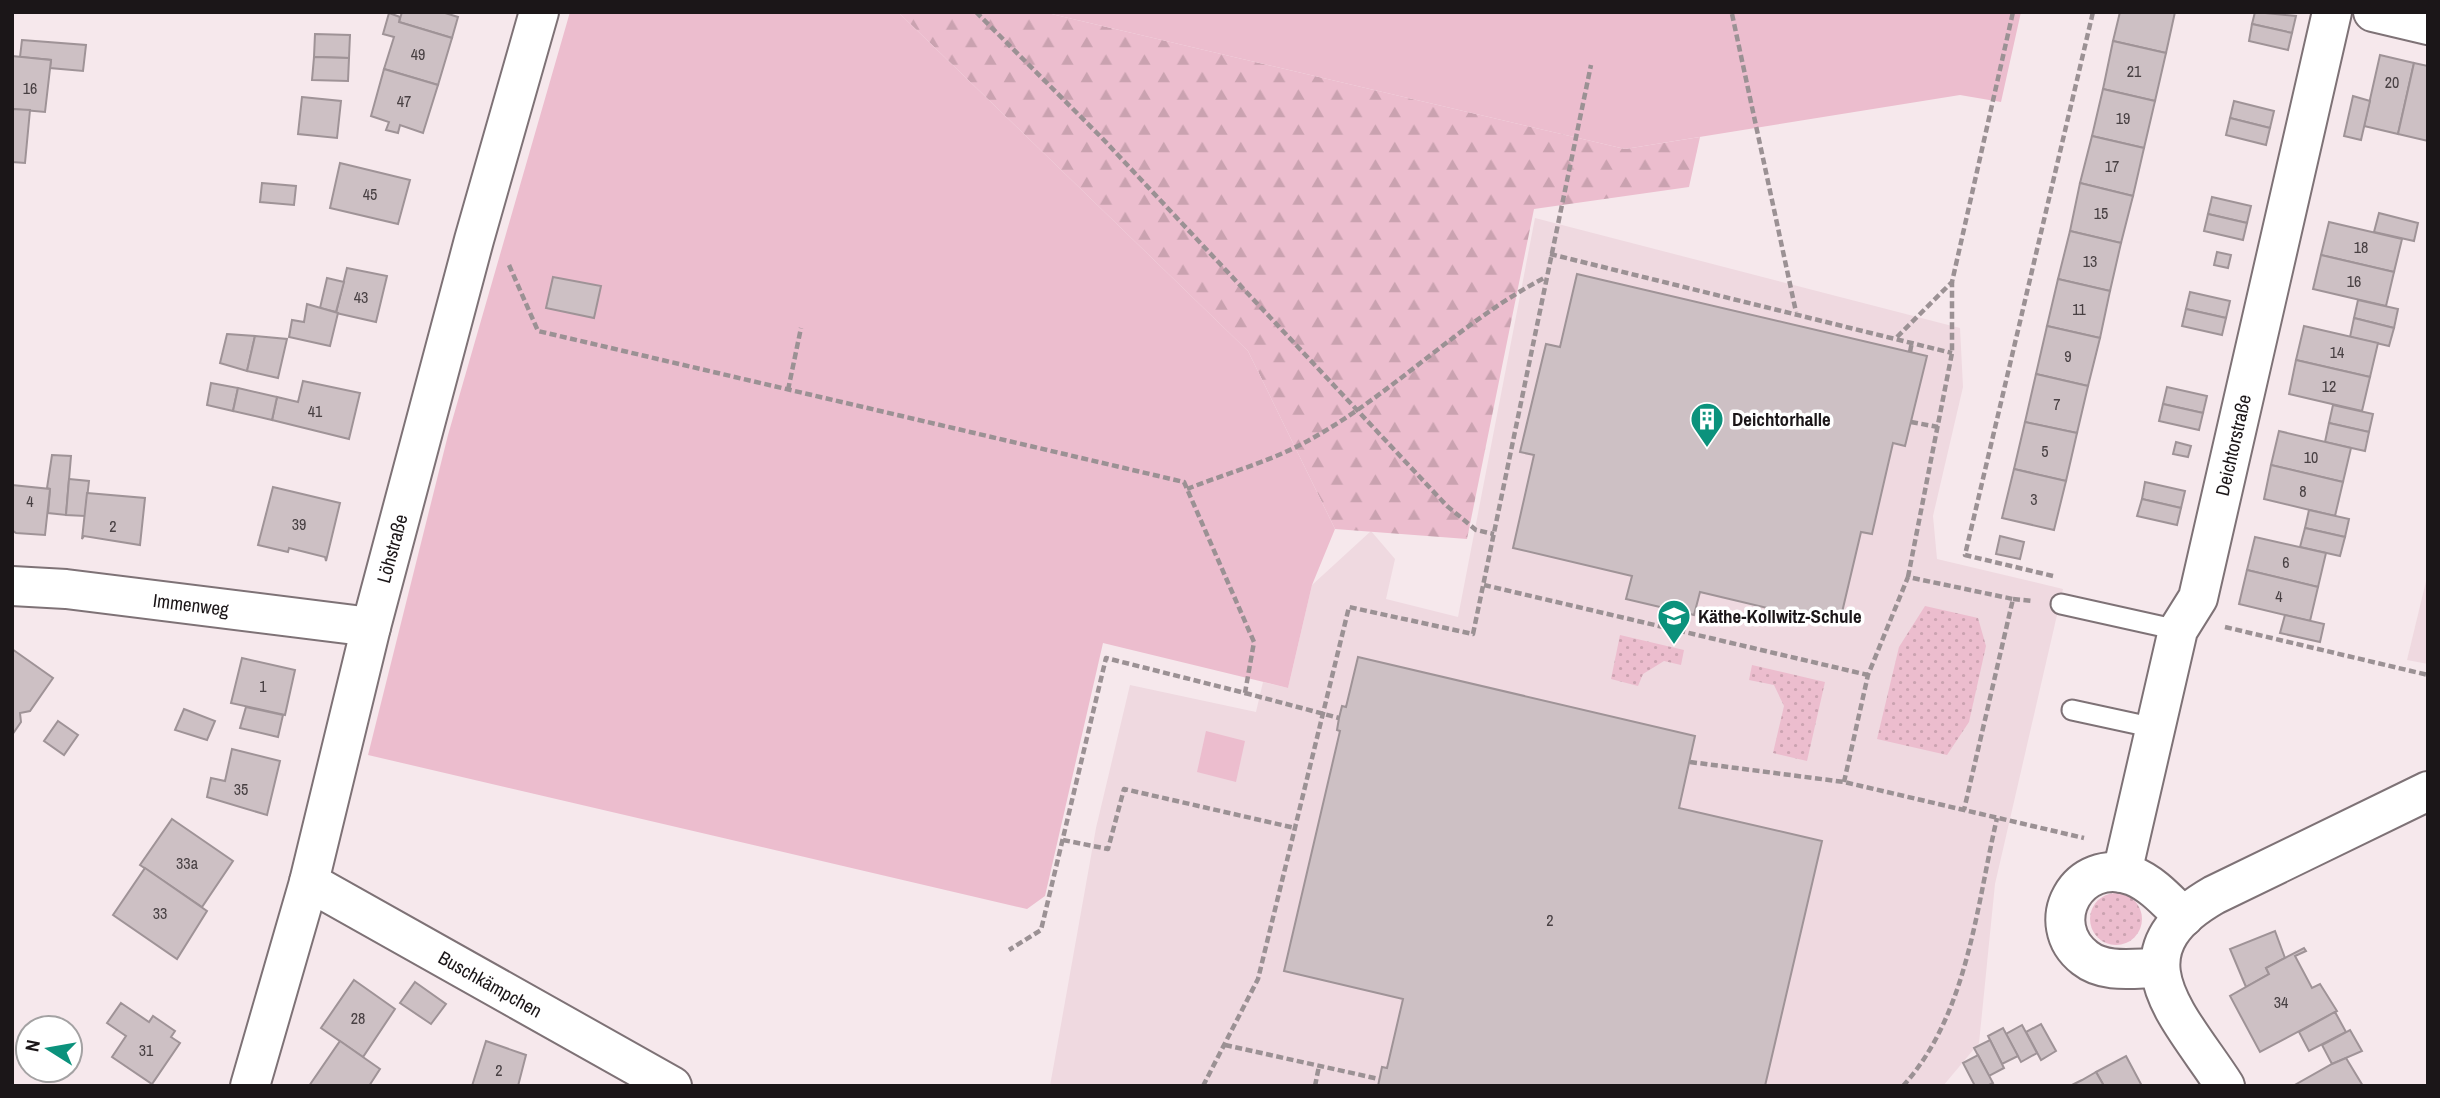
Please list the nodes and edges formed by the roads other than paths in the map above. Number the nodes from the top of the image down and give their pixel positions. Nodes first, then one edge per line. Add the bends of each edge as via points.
1 (540, 12) edge
2 (2332, 12) edge
3 (2373, 12) edge
4 (2428, 25) edge
5 (12, 586) edge
6 (2061, 604) dead end
7 (2182, 624) junction
8 (371, 627) junction
9 (2072, 710) dead end
10 (2155, 728) junction
11 (2428, 791) edge
12 (2122, 873) junction
13 (309, 882) junction
14 (2169, 941) junction
15 (250, 1086) edge
16 (672, 1086) edge
17 (2225, 1086) edge

1 - 8 street, Löhstraße
2 - 7 street, Deichtorstraße via 2198,598
3 - 4 street
5 - 8 street, Immenweg
6 - 7 lane
7 - 10 street, Deichtorstraße
8 - 13 street, Löhstraße
9 - 10 lane
10 - 12 street, Deichtorstraße
11 - 14 street via 2214,895
12 - 14 street via 2148,884
12 - 14 street via 2104,872 2081,882 2069,902 2068,931 2084,958 2111,969
13 - 15 street, Löhstraße
13 - 16 street, Buschkämpchen
14 - 17 street via 2165,994

